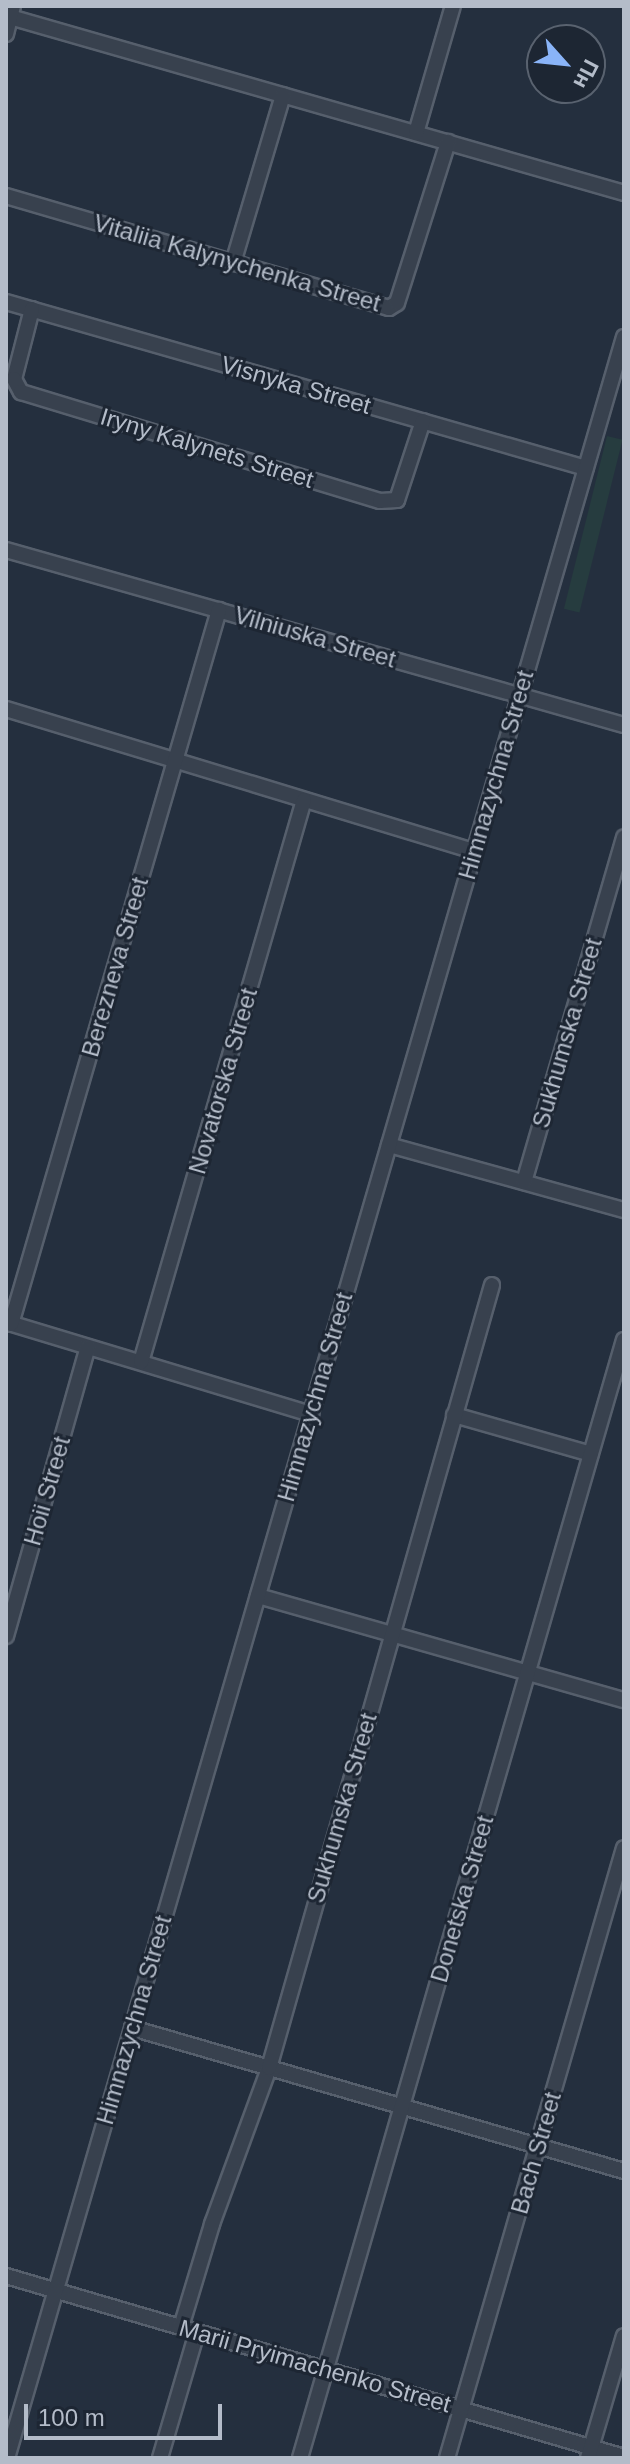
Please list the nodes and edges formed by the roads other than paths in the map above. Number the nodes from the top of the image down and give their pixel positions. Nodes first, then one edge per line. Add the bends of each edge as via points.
1 (453, 6) edge
2 (12, 12) edge
3 (6, 34) edge
4 (283, 95) junction
5 (416, 133) junction
6 (448, 142) junction
7 (624, 193) edge
8 (6, 196) edge
9 (233, 263) junction
10 (6, 302) edge
11 (32, 309) junction
12 (624, 337) edge
13 (423, 421) junction
14 (586, 468) junction
15 (6, 550) edge
16 (219, 610) junction
17 (520, 695) junction
18 (7, 713) edge
19 (624, 725) edge
20 (175, 761) junction
21 (304, 800) junction
22 (624, 837) edge
23 (474, 851) junction
24 (389, 1145) junction
25 (524, 1182) junction
26 (624, 1210) edge
27 (492, 1285) dead end
28 (8, 1323) edge
29 (624, 1340) edge
30 (88, 1347) junction
31 (141, 1362) junction
32 (311, 1414) junction
33 (454, 1415) junction
34 (591, 1454) junction
35 (258, 1596) junction
36 (392, 1634) junction
37 (6, 1636) edge
38 (528, 1673) junction
39 (624, 1700) edge
40 (624, 1848) edge
41 (132, 2028) junction
42 (269, 2068) junction
43 (402, 2106) junction
44 (538, 2146) junction
45 (624, 2171) edge
46 (6, 2276) edge
47 (56, 2291) junction
48 (181, 2327) junction
49 (197, 2332) junction
50 (624, 2336) edge
51 (325, 2371) junction
52 (462, 2409) junction
53 (590, 2452) edge
54 (624, 2457) edge
55 (7, 2458) edge
56 (160, 2458) edge
57 (300, 2458) edge
58 (447, 2458) edge

1 - 5 street
2 - 3 street
2 - 4 street
4 - 5 street
4 - 9 street
5 - 6 street
6 - 7 street
6 - 9 street, Vitaliia Kalynychenka Street via 395,307
8 - 9 street, Vitaliia Kalynychenka Street
10 - 11 street, Visnyka Street
11 - 13 street, Visnyka Street
11 - 13 street, Iryny Kalynets Street via 14,379 21,392 380,501 397,500
12 - 14 street, Himnazychna Street
13 - 14 street, Visnyka Street
14 - 17 street, Himnazychna Street
15 - 16 street, Vilniuska Street
16 - 17 street, Vilniuska Street
16 - 20 street, Berezneva Street
17 - 19 street, Vilniuska Street
17 - 23 street, Himnazychna Street
18 - 20 street
20 - 21 street
20 - 28 street, Berezneva Street
21 - 23 street
21 - 31 street, Novatorska Street
22 - 25 street, Sukhumska Street
23 - 24 street, Himnazychna Street
24 - 25 street
24 - 32 street, Himnazychna Street
25 - 26 street
27 - 33 street, Sukhumska Street
28 - 30 street
29 - 34 street, Donetska Street
30 - 31 street
30 - 37 street, Hoii Street
31 - 32 street
32 - 35 street, Himnazychna Street
33 - 34 street
33 - 36 street, Sukhumska Street
34 - 38 street, Donetska Street
35 - 36 street
35 - 41 street, Himnazychna Street
36 - 38 street
36 - 42 street, Sukhumska Street
38 - 39 street
38 - 43 street, Donetska Street
40 - 44 street, Bach Street
41 - 42 street
41 - 47 street, Himnazychna Street
42 - 43 street
42 - 48 street, Sukhumska Street
43 - 44 street
43 - 51 street, Donetska Street
44 - 45 street
44 - 52 street, Bach Street
46 - 47 street, Marii Pryimachenko Street
47 - 48 street, Marii Pryimachenko Street
47 - 55 street, Himnazychna Street
48 - 49 street, Marii Pryimachenko Street
49 - 51 street, Marii Pryimachenko Street
49 - 56 street
50 - 53 street
51 - 52 street, Marii Pryimachenko Street
51 - 57 street, Donetska Street
52 - 53 street, Marii Pryimachenko Street
52 - 58 street, Bach Street
53 - 54 street, Marii Pryimachenko Street

